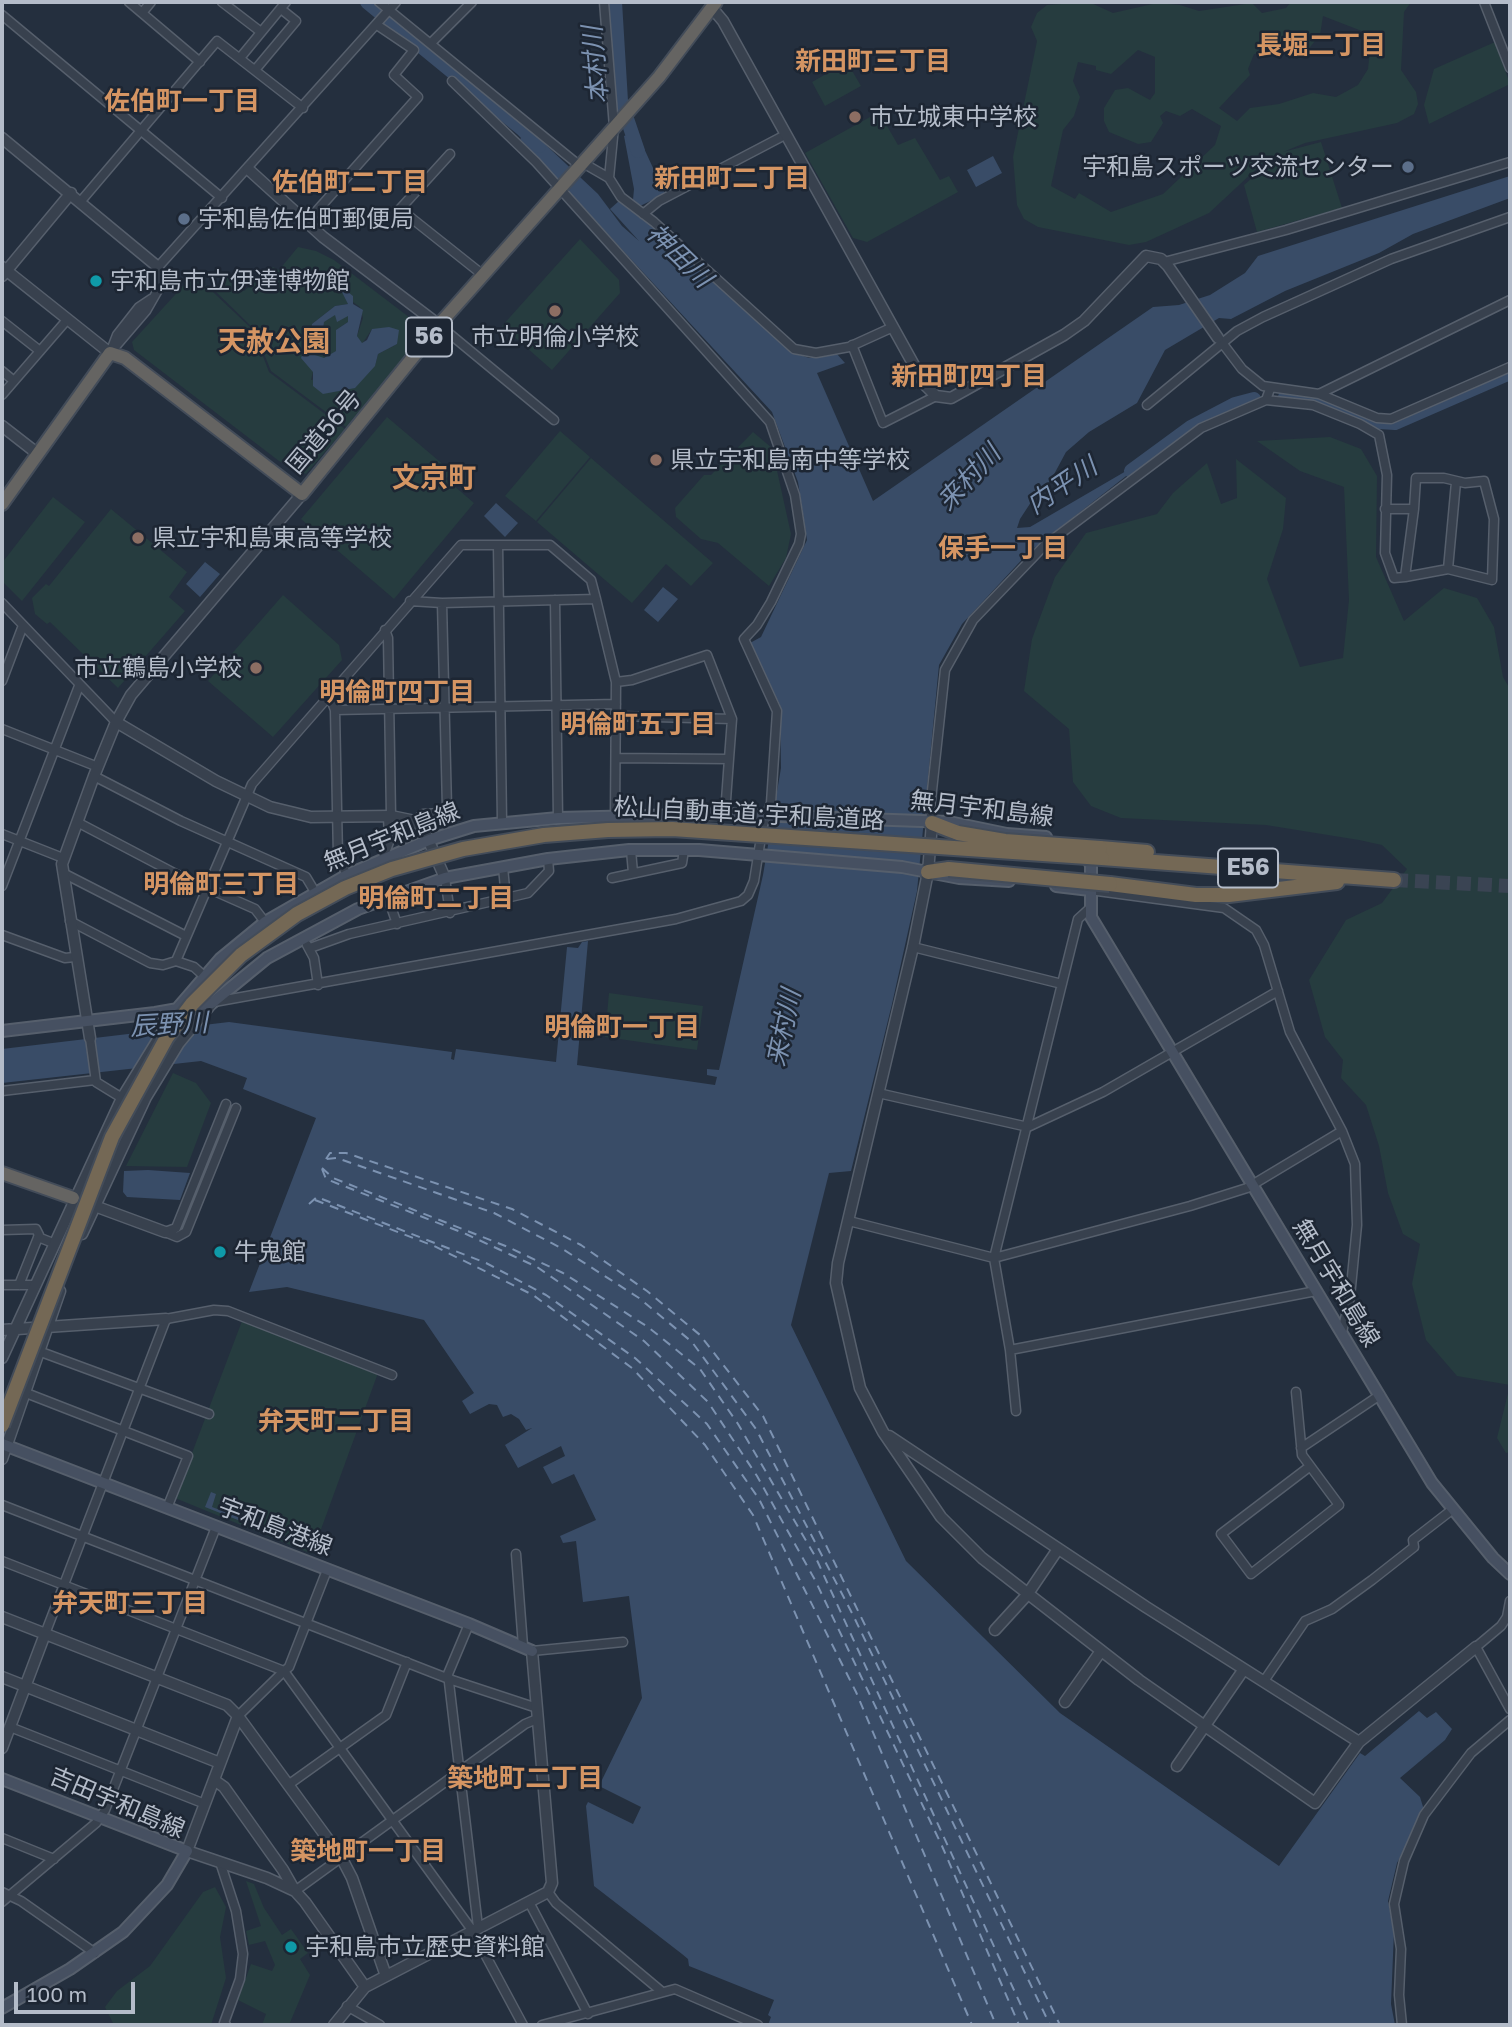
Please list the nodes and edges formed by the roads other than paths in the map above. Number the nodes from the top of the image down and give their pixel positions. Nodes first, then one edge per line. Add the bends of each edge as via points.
1 (129, 2) edge
2 (151, 2) edge
3 (222, 2) edge
4 (379, 2) edge
5 (396, 2) edge
6 (472, 2) edge
7 (604, 2) edge
8 (1484, 2) edge
9 (284, 5) edge
10 (714, 5) edge
11 (388, 10) junction
12 (142, 13) junction
13 (2, 15) edge
14 (379, 23) junction
15 (261, 33) junction
16 (432, 42) junction
17 (240, 58) junction
18 (200, 62) junction
19 (1510, 68) edge
20 (255, 70) junction
21 (452, 81) dead end
22 (303, 108) junction
23 (616, 125) junction
24 (141, 131) junction
25 (785, 135) junction
26 (2, 138) edge
27 (450, 154) dead end
28 (1510, 163) edge
29 (580, 166) junction
30 (248, 169) junction
31 (609, 178) junction
32 (561, 188) junction
33 (71, 193) junction
34 (222, 198) junction
35 (81, 201) junction
36 (643, 214) junction
37 (1510, 217) edge
38 (306, 223) junction
39 (1166, 264) junction
40 (158, 267) junction
41 (3, 271) edge
42 (483, 275) junction
43 (1510, 300) edge
44 (2, 321) edge
45 (66, 321) junction
46 (439, 325) junction
47 (893, 327) junction
48 (1221, 340) junction
49 (852, 345) junction
50 (40, 351) junction
51 (110, 353) junction
52 (1510, 367) edge
53 (2, 371) edge
54 (14, 380) junction
55 (1270, 389) junction
56 (1320, 394) junction
57 (2, 395) edge
58 (936, 396) junction
59 (1266, 400) junction
60 (1147, 405) dead end
61 (554, 420) dead end
62 (2, 426) edge
63 (38, 454) junction
64 (1456, 482) junction
65 (302, 494) junction
66 (2, 504) edge
67 (1385, 509) junction
68 (1414, 509) junction
69 (498, 545) junction
70 (1448, 569) junction
71 (1405, 577) junction
72 (596, 599) junction
73 (555, 600) junction
74 (410, 601) junction
75 (499, 601) junction
76 (2, 603) edge
77 (443, 603) junction
78 (22, 628) junction
79 (385, 630) junction
80 (2, 681) edge
81 (616, 682) junction
82 (79, 686) junction
83 (329, 694) junction
84 (616, 704) junction
85 (557, 705) junction
86 (501, 706) junction
87 (444, 708) junction
88 (389, 709) junction
89 (335, 710) junction
90 (616, 716) junction
91 (732, 719) junction
92 (116, 722) junction
93 (2, 729) edge
94 (55, 750) junction
95 (616, 758) junction
96 (729, 759) junction
97 (96, 771) junction
98 (246, 796) junction
99 (725, 814) junction
100 (389, 816) junction
101 (769, 816) junction
102 (615, 817) junction
103 (337, 818) junction
104 (558, 818) junction
105 (415, 821) junction
106 (502, 821) junction
107 (77, 822) junction
108 (927, 822) junction
109 (2, 834) edge
110 (19, 841) junction
111 (429, 841) junction
112 (225, 842) junction
113 (631, 850) junction
114 (684, 850) junction
115 (1101, 853) junction
116 (760, 857) junction
117 (63, 858) junction
118 (548, 859) junction
119 (382, 861) junction
120 (503, 867) junction
121 (923, 871) junction
122 (63, 873) junction
123 (634, 873) junction
124 (347, 875) junction
125 (445, 878) junction
126 (612, 878) dead end
127 (1377, 878) junction
128 (1394, 880) tunnel mouth
129 (2, 886) edge
130 (206, 888) junction
131 (1090, 890) junction
132 (315, 892) junction
133 (388, 898) junction
134 (506, 899) junction
135 (1089, 909) junction
136 (450, 913) junction
137 (342, 916) junction
138 (70, 920) junction
139 (265, 922) junction
140 (397, 924) junction
141 (349, 934) junction
142 (2, 935) edge
143 (186, 936) junction
144 (301, 938) junction
145 (913, 947) junction
146 (310, 948) junction
147 (75, 957) junction
148 (176, 961) junction
149 (204, 976) junction
150 (1062, 984) junction
151 (318, 985) junction
152 (1278, 990) junction
153 (212, 1003) junction
154 (176, 1010) junction
155 (86, 1021) junction
156 (2, 1031) edge
157 (90, 1038) joint
158 (1172, 1052) junction
159 (94, 1077) junction
160 (2, 1091) edge
161 (878, 1093) junction
162 (122, 1098) junction
163 (226, 1104) dead end
164 (236, 1108) dead end
165 (1028, 1127) junction
166 (1342, 1131) junction
167 (2, 1173) edge
168 (1253, 1185) junction
169 (73, 1198) junction
170 (95, 1205) junction
171 (849, 1221) junction
172 (2, 1230) edge
173 (165, 1232) junction
174 (38, 1237) junction
175 (53, 1243) junction
176 (994, 1258) junction
177 (35, 1284) junction
178 (2, 1285) edge
179 (19, 1285) junction
180 (1315, 1291) junction
181 (166, 1319) junction
182 (49, 1327) junction
183 (14, 1329) junction
184 (2, 1330) edge
185 (1342, 1332) junction
186 (1010, 1350) junction
187 (41, 1352) junction
188 (2, 1359) edge
189 (392, 1375) dead end
190 (141, 1388) junction
191 (1296, 1392) dead end
192 (26, 1393) junction
193 (1380, 1395) junction
194 (1016, 1411) dead end
195 (209, 1414) dead end
196 (2, 1425) edge
197 (123, 1431) junction
198 (883, 1432) junction
199 (4, 1445) edge
200 (1301, 1448) junction
201 (2, 1459) edge
202 (1309, 1466) junction
203 (103, 1483) junction
204 (2, 1505) edge
205 (167, 1508) junction
206 (1453, 1509) junction
207 (216, 1527) junction
208 (83, 1536) junction
209 (1058, 1549) junction
210 (516, 1554) dead end
211 (2, 1561) edge
212 (327, 1570) junction
213 (1510, 1574) edge
214 (194, 1580) junction
215 (64, 1585) junction
216 (1027, 1595) junction
217 (1510, 1601) edge
218 (2, 1617) edge
219 (307, 1623) junction
220 (469, 1624) junction
221 (176, 1628) junction
222 (995, 1630) dead end
223 (45, 1634) junction
224 (623, 1642) dead end
225 (1476, 1647) junction
226 (528, 1648) junction
227 (1101, 1651) junction
228 (407, 1662) junction
229 (1244, 1669) junction
230 (284, 1671) junction
231 (2, 1677) edge
232 (157, 1678) junction
233 (449, 1679) junction
234 (1265, 1681) junction
235 (25, 1687) junction
236 (1065, 1702) dead end
237 (1509, 1703) edge
238 (537, 1714) junction
239 (238, 1716) junction
240 (1510, 1720) edge
241 (1205, 1725) junction
242 (10, 1727) junction
243 (136, 1730) junction
244 (1359, 1742) junction
245 (340, 1747) junction
246 (2, 1748) edge
247 (220, 1763) junction
248 (1177, 1766) dead end
249 (121, 1771) junction
250 (459, 1772) junction
251 (2, 1779) edge
252 (214, 1780) junction
253 (288, 1785) junction
254 (205, 1804) junction
255 (101, 1817) junction
256 (391, 1820) junction
257 (2, 1838) edge
258 (187, 1851) junction
259 (341, 1857) junction
260 (54, 1859) junction
261 (219, 1862) junction
262 (295, 1891) junction
263 (548, 1892) junction
264 (6, 1894) edge
265 (2, 1902) edge
266 (529, 1902) junction
267 (475, 1928) junction
268 (94, 1953) junction
269 (386, 1976) junction
270 (365, 1987) junction
271 (662, 1991) junction
272 (347, 2006) junction
273 (2, 2008) edge
274 (588, 2014) junction
275 (226, 2025) edge
276 (334, 2025) edge
277 (380, 2025) edge
278 (523, 2025) edge
279 (542, 2025) edge
280 (758, 2025) edge
281 (1402, 2025) edge

1 - 12 street
2 - 12 street
3 - 15 street
4 - 11 street
5 - 11 street
6 - 16 street
7 - 23 street
8 - 19 street
9 - 15 street
9 - 20 street via 296,21
10 - 23 highway, 国道56号 / 56
10 - 25 street
11 - 14 street
11 - 16 street
12 - 18 street
13 - 24 street
14 - 22 street
14 - 38 street via 414,50 394,75 418,97
15 - 17 street
16 - 29 street
17 - 18 street via 217,41
17 - 20 street
18 - 24 street
20 - 22 street
21 - 32 street
22 - 30 street
23 - 29 highway, 国道56号 / 56
23 - 31 street
24 - 34 street
24 - 35 street
25 - 36 street via 659,201
25 - 47 street
26 - 33 street
27 - 42 street via 400,209
28 - 39 street
29 - 31 street
29 - 32 highway, 国道56号 / 56
30 - 34 street
30 - 38 street
31 - 36 street via 621,197
32 - 42 highway, 国道56号 / 56
32 - 101 street via 766,415 792,485 799,544 757,625 744,639 777,711
33 - 35 street
33 - 41 street
34 - 40 street
35 - 40 street
36 - 49 street via 793,349 816,353
37 - 48 street via 1346,277
38 - 46 street
39 - 48 street
39 - 58 street via 1154,256 1140,259 1104,302 1065,335 951,398
40 - 51 street via 162,283
41 - 45 street
42 - 46 highway, 国道56号 / 56
43 - 56 street
44 - 50 street
45 - 50 street
45 - 51 street
46 - 61 street
46 - 65 highway, 国道56号 / 56
47 - 49 street
47 - 58 street via 925,385
48 - 55 street via 1249,377
48 - 60 street
49 - 58 street via 883,423
50 - 54 street
51 - 63 highway
51 - 65 highway, 国道56号 via 125,358
52 - 56 street via 1391,419 1377,418
53 - 54 street
54 - 57 street
55 - 56 street
55 - 59 street
59 - 67 street via 1313,405 1374,431 1382,441 1387,475
59 - 108 street via 1193,433 1044,546 984,607 946,670
62 - 63 street
63 - 66 highway
64 - 68 street via 1416,478
64 - 70 street
64 - 70 street via 1484,481 1494,519 1495,555 1492,580
65 - 92 street via 131,695
67 - 68 street
67 - 71 street via 1385,554 1394,578
68 - 71 street
69 - 72 street via 550,545 591,580
69 - 74 street via 461,545
69 - 75 street
70 - 71 street
72 - 73 street
72 - 81 street
73 - 75 street
73 - 85 street
74 - 77 street
74 - 79 street
75 - 77 street
75 - 86 street
76 - 78 street
77 - 87 street
78 - 80 street
78 - 82 street
79 - 83 street
79 - 88 street
81 - 84 street
81 - 91 street via 707,655
82 - 92 street
82 - 94 street
83 - 89 street
83 - 98 street
84 - 85 street
84 - 90 street
85 - 86 street
85 - 104 street
86 - 87 street
86 - 106 street
87 - 88 street
87 - 105 street via 447,808
88 - 89 street
88 - 100 street
89 - 103 street
90 - 91 street
90 - 95 street
91 - 96 street
92 - 97 street
92 - 98 street
93 - 94 street
94 - 97 street
94 - 110 street
95 - 96 street
95 - 102 street
96 - 99 street
97 - 107 street
97 - 112 street
98 - 103 street via 291,813
98 - 112 street
99 - 101 main road, 無月宇和島線
99 - 102 main road, 無月宇和島線
100 - 103 street
100 - 105 street
100 - 119 street via 389,842
101 - 108 main road, 無月宇和島線
101 - 116 street
102 - 104 main road, 無月宇和島線
103 - 124 street via 338,857
104 - 106 main road, 無月宇和島線
105 - 111 street
106 - 111 main road, 無月宇和島線 via 474,825
107 - 117 street
107 - 130 street
108 - 115 highway, bridge via 958,833
108 - 121 street
108 - 131 main road, 無月宇和島線 via 1067,840 1086,852 1091,866
109 - 110 street
110 - 117 street
110 - 129 street
111 - 119 main road, 無月宇和島線
111 - 125 street
112 - 130 street
112 - 132 street via 306,877
113 - 114 main road
113 - 118 main road
113 - 123 street
114 - 116 main road
114 - 123 street via 682,863
115 - 127 highway, E56 via 1210,857 1282,871
115 - 196 highway, 松山自動車道;宇和島道路, bridge via 672,829 608,830 463,849 345,888 241,955 192,1004 161,1046 107,1149
116 - 121 main road
116 - 151 street via 748,895 729,904 676,919
117 - 122 street
118 - 120 main road
118 - 134 street via 549,870 540,883 528,893
119 - 124 main road, 無月宇和島線
120 - 125 main road
120 - 134 street
121 - 127 highway, bridge via 949,869 1196,895
121 - 131 main road
121 - 145 street
122 - 138 street
122 - 143 street
123 - 126 street
124 - 132 main road, 無月宇和島線
125 - 133 main road
125 - 136 street
127 - 128 highway, E56
130 - 139 street via 254,909
130 - 143 street
131 - 135 main road, 無月宇和島線
131 - 152 street via 1224,908 1256,930
132 - 139 main road, 無月宇和島線
133 - 137 main road
133 - 140 street
134 - 136 street
135 - 150 street via 1078,919
135 - 158 main road, 無月宇和島線
136 - 140 street
137 - 141 street
137 - 144 main road
138 - 147 street
138 - 148 street via 150,963
139 - 149 main road, 無月宇和島線
140 - 141 street
141 - 146 street
142 - 147 street via 65,958
143 - 148 street
144 - 146 street
144 - 153 main road via 247,973
145 - 150 street
145 - 161 street
146 - 151 street
147 - 155 street
148 - 149 street
149 - 154 main road, 無月宇和島線
150 - 165 street
151 - 153 street
152 - 158 street
152 - 166 street via 1290,1031
153 - 154 main road
153 - 170 street via 164,1066
154 - 155 main road
154 - 162 street
155 - 156 main road
155 - 157 street
157 - 159 street
158 - 165 street via 1103,1092
158 - 168 main road, 無月宇和島線
159 - 160 street
159 - 162 street
161 - 165 street
161 - 171 street
162 - 169 street
163 - 173 street via 176,1228
164 - 173 street via 186,1232 177,1237
165 - 176 street
166 - 168 street
166 - 185 street via 1355,1164 1358,1194 1350,1297
167 - 169 highway
168 - 176 street
168 - 180 main road, 無月宇和島線
169 - 170 street
169 - 175 street
170 - 173 street
170 - 182 street
171 - 176 street
171 - 198 street via 836,1283 860,1388
172 - 174 street via 36,1229
174 - 175 street
174 - 179 street
175 - 177 street
176 - 186 street
177 - 179 street
177 - 183 street
178 - 179 street
180 - 185 main road, 無月宇和島線
180 - 186 street
181 - 182 street
181 - 189 street via 228,1311
181 - 190 street
182 - 183 street
182 - 187 street
183 - 184 street
183 - 188 street
185 - 193 main road, 無月宇和島線
186 - 194 street
187 - 190 street
187 - 192 street
190 - 195 street
190 - 197 street
191 - 200 street
192 - 197 street
192 - 199 street
193 - 200 street
193 - 206 main road, 無月宇和島線 via 1432,1483
197 - 203 street
197 - 205 street via 188,1456
198 - 209 street
198 - 216 street via 960,1539
199 - 201 street
199 - 203 main road, 宇和島港線
200 - 202 street
202 - 202 street via 1339,1505 1251,1574 1221,1535
203 - 205 main road, 宇和島港線
203 - 208 street
204 - 208 street
205 - 207 main road, 宇和島港線
206 - 213 main road, 無月宇和島線
206 - 234 street via 1372,1580 1332,1609 1305,1621
207 - 212 main road, 宇和島港線
207 - 214 street
208 - 214 street
208 - 215 street
209 - 216 street
209 - 229 street
210 - 226 street
211 - 215 street
212 - 219 street
212 - 220 main road, 宇和島港線
214 - 219 street
214 - 221 street
215 - 221 street
215 - 223 street
216 - 222 street
216 - 227 street
217 - 225 street via 1502,1626
218 - 223 street
219 - 228 street
219 - 230 street
220 - 226 main road, 宇和島港線
220 - 233 street
221 - 230 street
221 - 232 street
223 - 232 street
223 - 235 street
224 - 226 street
225 - 237 street
225 - 244 street
226 - 238 street
227 - 236 street
227 - 241 street
228 - 233 street
228 - 245 street via 386,1715
229 - 234 street
229 - 241 street
230 - 239 street
230 - 245 street
231 - 235 street
232 - 239 street via 226,1705
232 - 243 street
233 - 238 street
233 - 250 street
234 - 244 street
235 - 242 street
235 - 243 street
238 - 250 street
238 - 263 street via 552,1883
239 - 247 street
239 - 253 street
240 - 281 street via 1471,1753 1424,1815 1404,1861 1394,1904 1401,1949
241 - 244 street via 1315,1803
241 - 248 street
242 - 246 street
242 - 249 street
243 - 247 street
243 - 249 street
245 - 253 street
245 - 256 street
247 - 252 street
249 - 254 street
249 - 255 street
250 - 256 street
250 - 267 street
251 - 255 main road, 吉田宇和島線
252 - 254 street
252 - 262 street via 225,1787
253 - 259 street
254 - 258 street
255 - 258 main road, 吉田宇和島線
255 - 260 street
256 - 259 street
256 - 267 street
257 - 260 street
258 - 261 street
258 - 268 main road, 吉田宇和島線 via 149,1907
259 - 262 street
259 - 269 street
260 - 264 street
261 - 262 street
261 - 275 street via 236,1911 243,1954
262 - 270 street
263 - 266 street
263 - 271 street
264 - 265 street
264 - 268 street
266 - 267 street
266 - 274 street
267 - 269 street
267 - 278 street
268 - 273 main road, 吉田宇和島線
269 - 270 street
270 - 272 street
271 - 274 street
271 - 280 street via 675,1989
272 - 276 street
272 - 277 street
274 - 279 street

